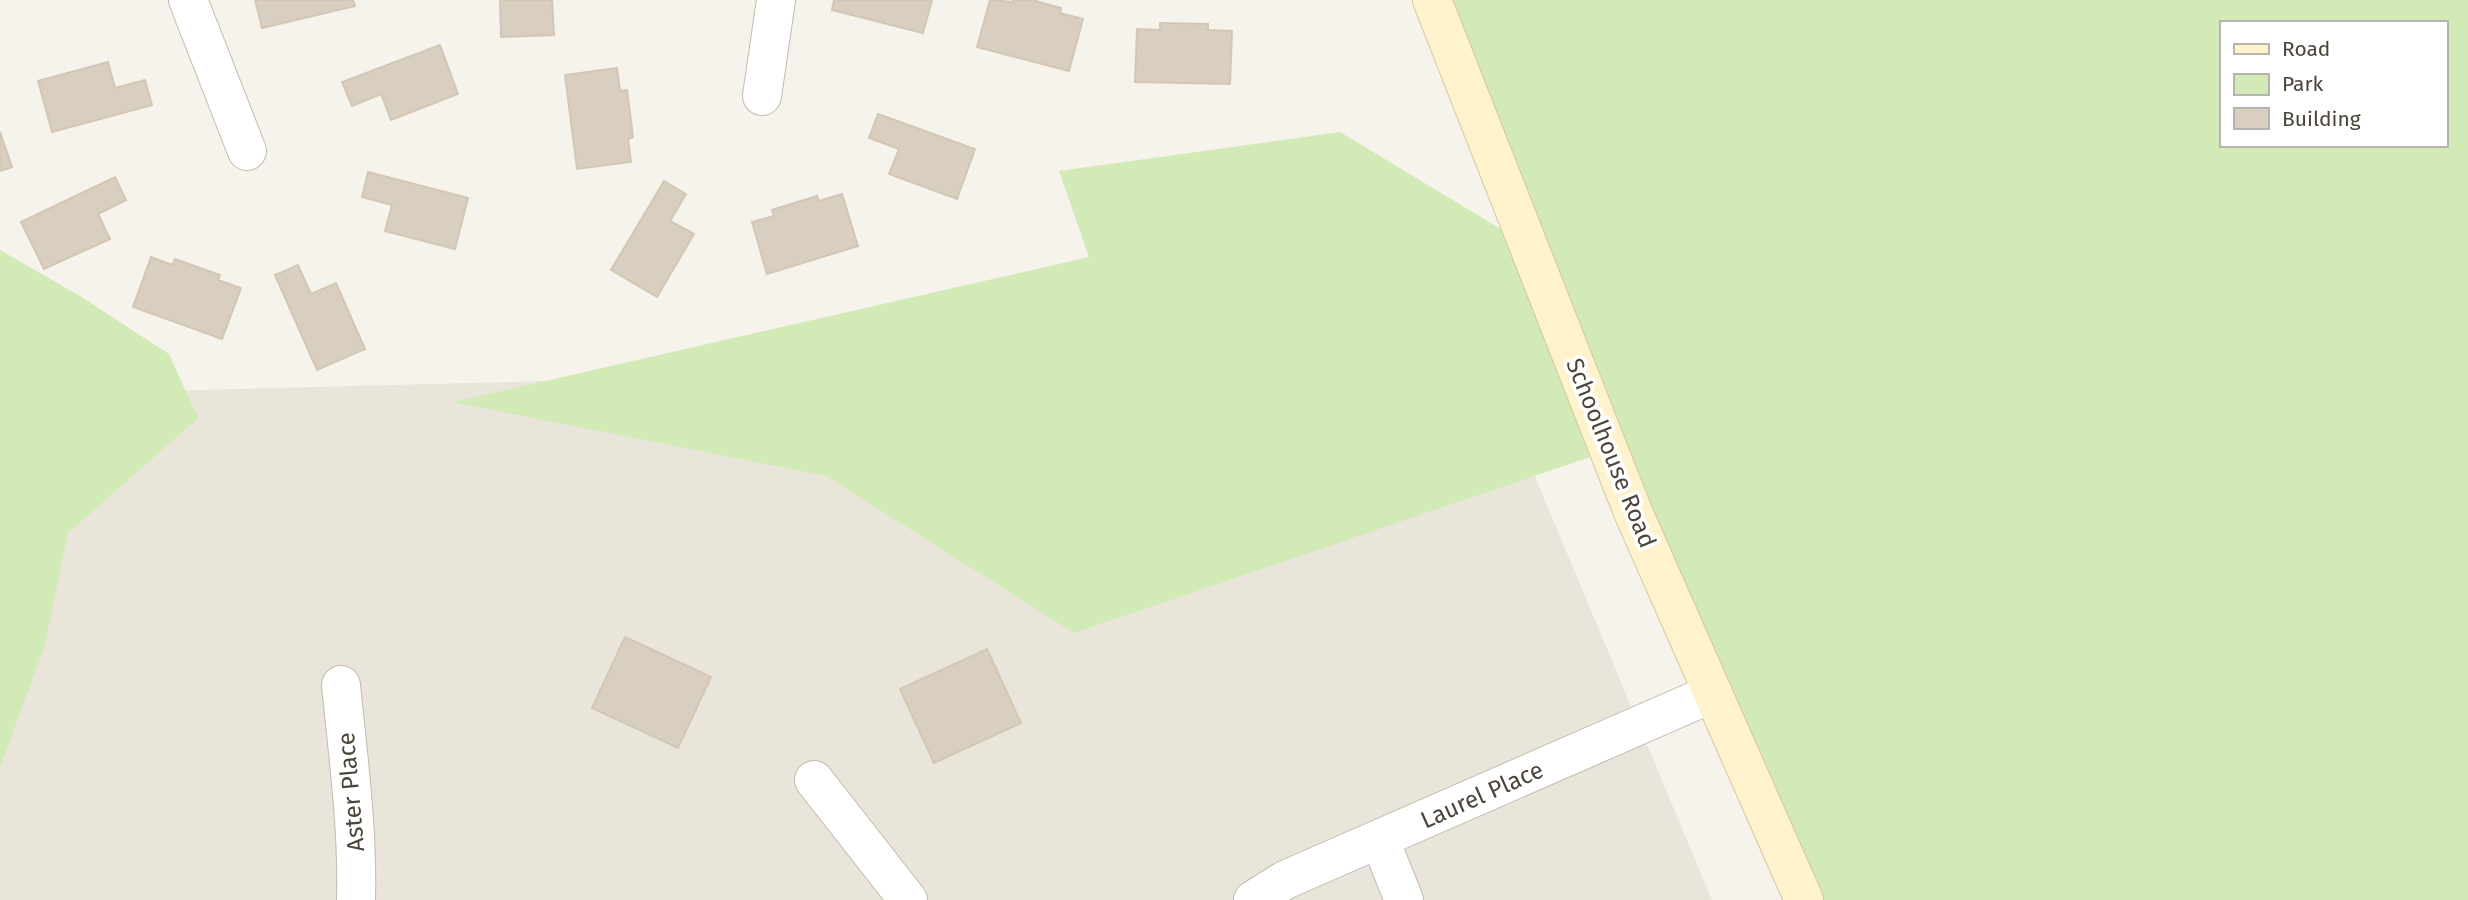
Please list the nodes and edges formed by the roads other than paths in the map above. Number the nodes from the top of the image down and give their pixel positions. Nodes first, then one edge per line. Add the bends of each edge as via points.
1 (188, 0) edge
2 (776, 0) edge
3 (1432, 0) edge
4 (762, 96) dead end
5 (247, 151) dead end
6 (341, 685) dead end
7 (1713, 693) junction
8 (814, 780) dead end
9 (1380, 840) junction
10 (356, 900) edge
11 (908, 900) edge
12 (1253, 900) edge
13 (1404, 900) edge
14 (1804, 900) edge

1 - 5 street
2 - 4 street
3 - 7 street, Schoolhouse Road via 1633,512
6 - 10 street, Aster Place
7 - 9 street, Laurel Place
7 - 14 street, Schoolhouse Road
8 - 11 street
9 - 12 street, Laurel Place via 1285,880
9 - 13 street

